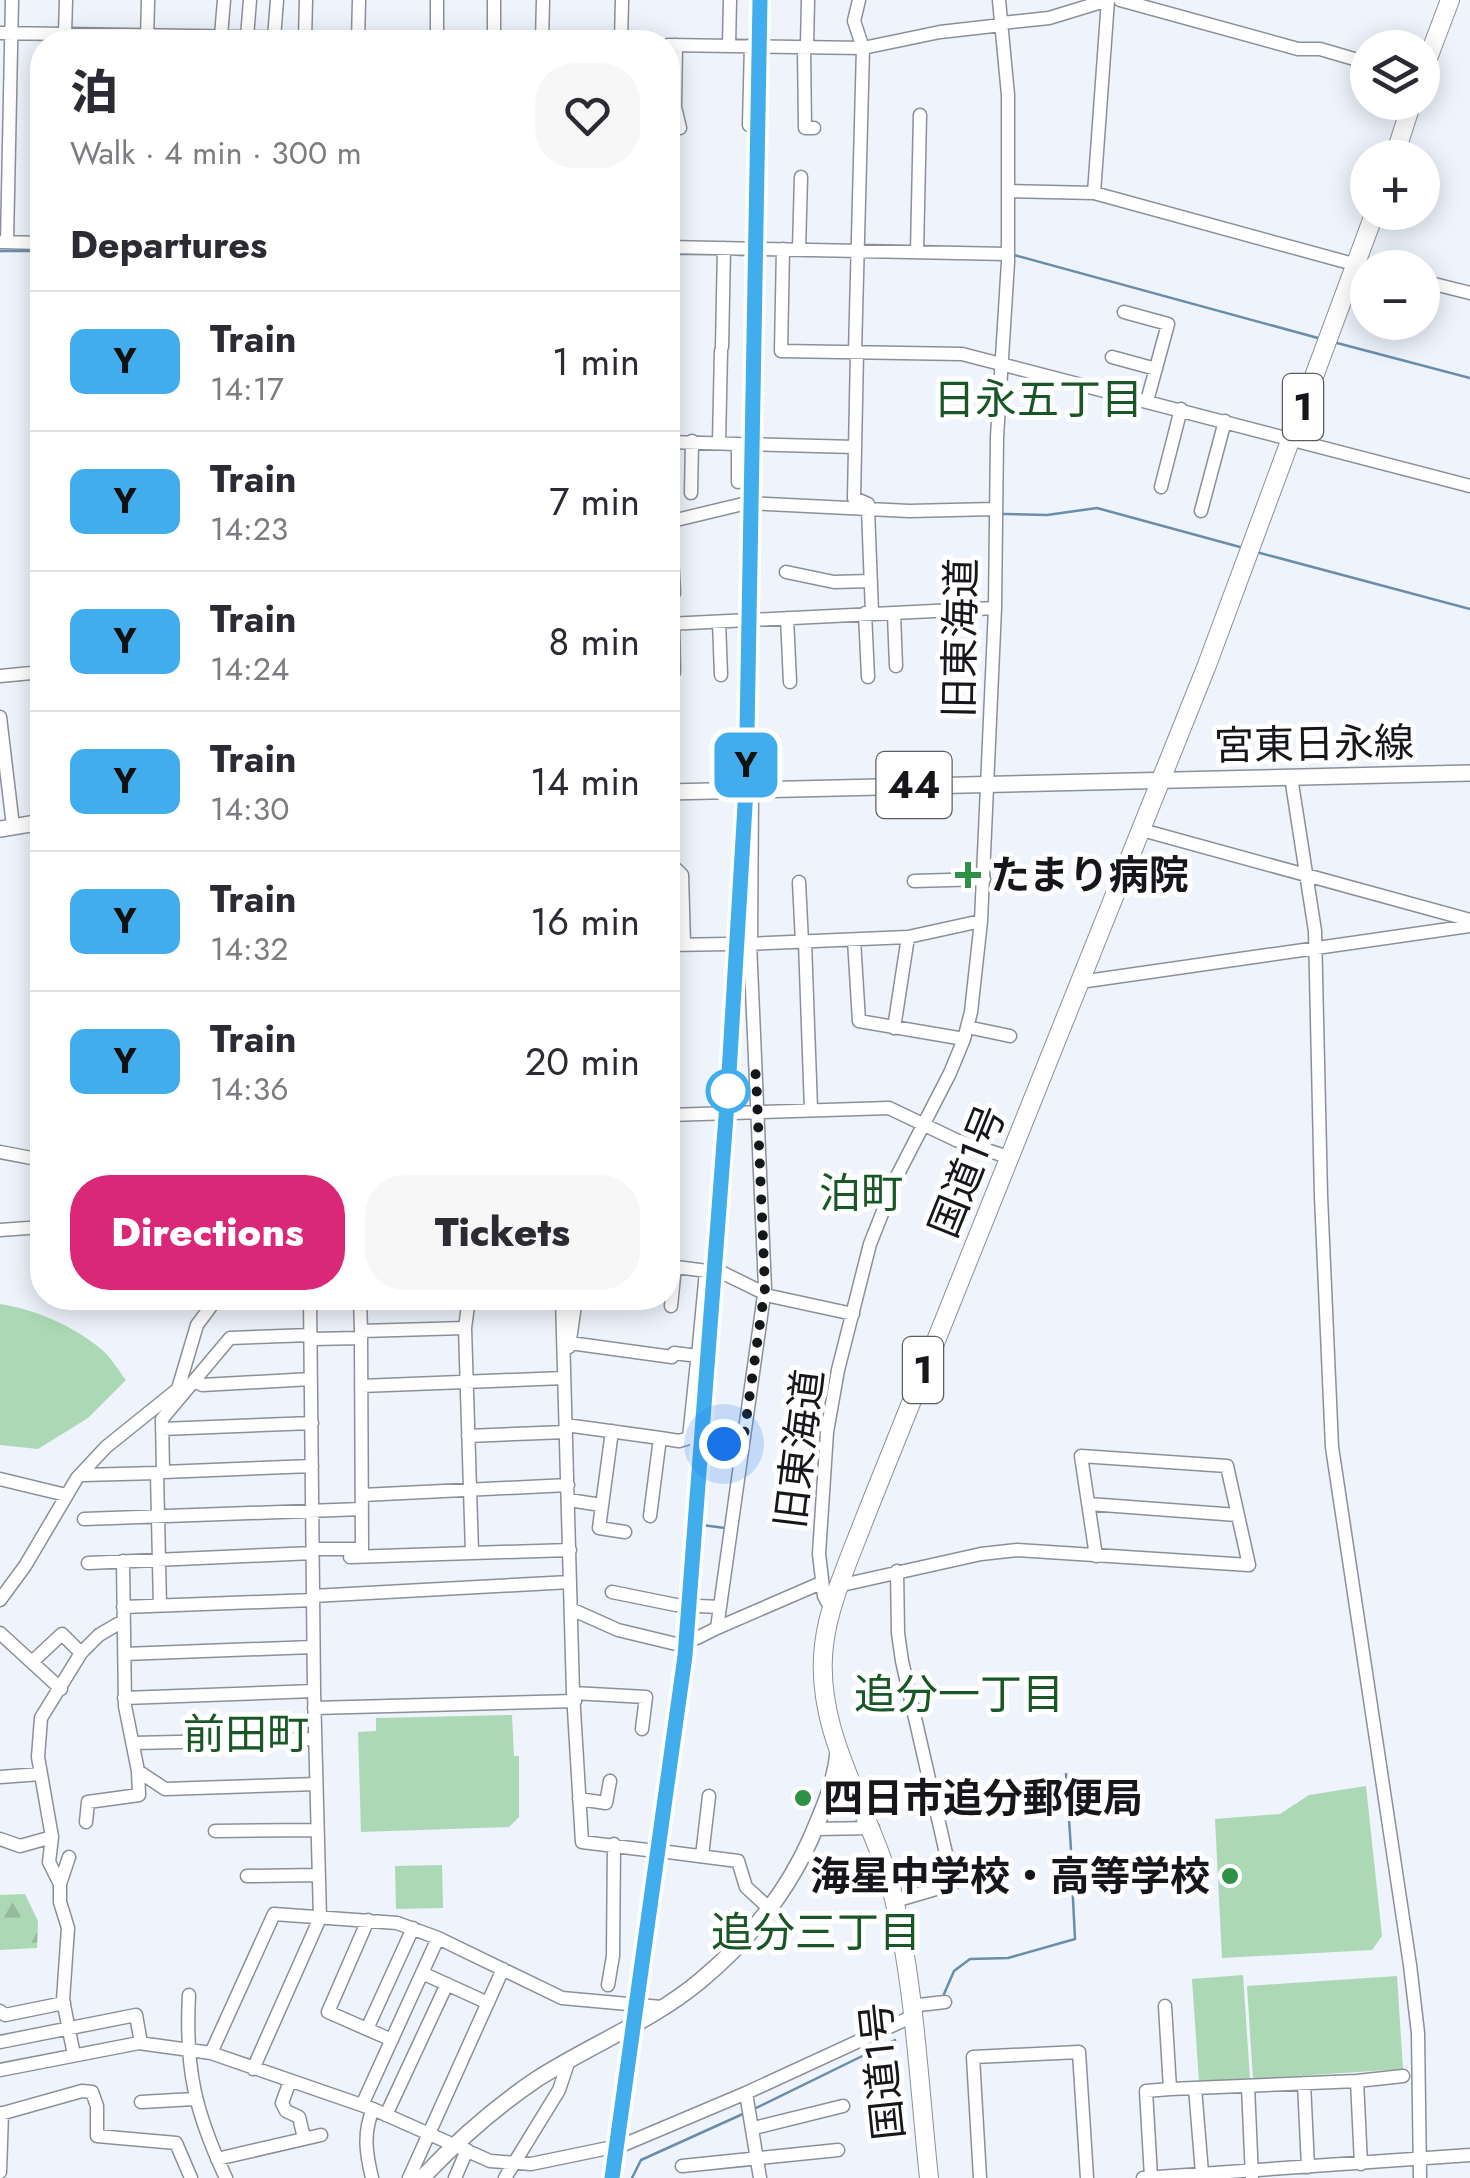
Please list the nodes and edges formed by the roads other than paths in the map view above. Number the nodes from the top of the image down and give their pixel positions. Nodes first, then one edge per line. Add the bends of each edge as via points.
1 (12, 0) edge
2 (66, 0) edge
3 (148, 0) edge
4 (224, 0) edge
5 (250, 0) edge
6 (277, 0) edge
7 (306, 0) edge
8 (359, 0) edge
9 (437, 0) edge
10 (494, 0) edge
11 (543, 0) edge
12 (622, 0) edge
13 (730, 0) edge
14 (808, 0) edge
15 (859, 0) edge
16 (999, 0) edge
17 (1108, 0) edge
18 (1120, 0) edge
19 (1450, 0) edge
20 (1002, 24) junction
21 (62, 30) edge
22 (147, 30) edge
23 (222, 30) edge
24 (251, 30) edge
25 (275, 30) edge
26 (305, 30) edge
27 (358, 30) edge
28 (435, 30) edge
29 (494, 30) edge
30 (542, 30) edge
31 (621, 30) edge
32 (1439, 30) edge
33 (6, 33) edge
34 (680, 45) edge
35 (730, 45) junction
36 (750, 45) junction
37 (805, 46) junction
38 (863, 48) junction
39 (1350, 58) edge
40 (920, 114) dead end
41 (749, 125) dead end
42 (814, 128) dead end
43 (801, 177) dead end
44 (1008, 191) junction
45 (1094, 192) junction
46 (4, 242) edge
47 (30, 242) edge
48 (680, 247) edge
49 (724, 248) junction
50 (784, 249) junction
51 (800, 249) junction
52 (858, 250) junction
53 (917, 252) junction
54 (1007, 254) junction
55 (1350, 263) edge
56 (1440, 286) edge
57 (1470, 293) edge
58 (1350, 295) edge
59 (1124, 312) dead end
60 (856, 352) junction
61 (1112, 358) dead end
62 (1002, 362) junction
63 (1156, 369) junction
64 (1147, 400) junction
65 (1181, 410) junction
66 (1225, 421) junction
67 (1291, 439) junction
68 (680, 442) edge
69 (692, 442) junction
70 (719, 442) junction
71 (738, 444) junction
72 (855, 447) junction
73 (738, 482) dead end
74 (1470, 486) edge
75 (1161, 487) dead end
76 (691, 494) dead end
77 (871, 509) junction
78 (995, 509) junction
79 (1201, 511) dead end
80 (680, 521) edge
81 (786, 572) dead end
82 (870, 581) junction
83 (995, 608) junction
84 (868, 613) junction
85 (894, 614) junction
86 (787, 618) junction
87 (719, 622) junction
88 (680, 624) edge
89 (896, 666) dead end
90 (30, 673) edge
91 (721, 675) dead end
92 (0, 676) edge
93 (868, 676) dead end
94 (790, 682) dead end
95 (0, 717) edge
96 (1470, 773) edge
97 (1291, 777) junction
98 (1160, 780) junction
99 (989, 783) junction
100 (752, 789) junction
101 (680, 792) edge
102 (6, 827) edge
103 (1142, 830) junction
104 (680, 873) edge
105 (1306, 875) junction
106 (984, 879) junction
107 (914, 880) dead end
108 (799, 882) dead end
109 (982, 921) junction
110 (1470, 923) edge
111 (908, 937) junction
112 (854, 940) junction
113 (804, 942) junction
114 (680, 944) edge
115 (684, 944) junction
116 (728, 944) dead end
117 (749, 944) junction
118 (1314, 948) junction
119 (1080, 982) junction
120 (894, 1028) junction
121 (965, 1033) junction
122 (1010, 1036) dead end
123 (812, 1108) junction
124 (757, 1111) junction
125 (680, 1114) edge
126 (924, 1126) junction
127 (0, 1152) edge
128 (30, 1158) edge
129 (1011, 1158) junction
130 (30, 1228) edge
131 (0, 1230) edge
132 (680, 1267) edge
133 (706, 1271) junction
134 (765, 1293) junction
135 (208, 1310) edge
136 (310, 1310) edge
137 (360, 1310) edge
138 (468, 1310) edge
139 (562, 1310) edge
140 (574, 1310) edge
141 (853, 1314) junction
142 (466, 1328) junction
143 (361, 1334) junction
144 (311, 1337) junction
145 (570, 1342) junction
146 (564, 1358) junction
147 (697, 1362) dead end
148 (564, 1378) junction
149 (311, 1379) junction
150 (196, 1380) junction
151 (466, 1382) junction
152 (361, 1386) junction
153 (312, 1423) junction
154 (566, 1428) junction
155 (162, 1429) junction
156 (612, 1431) junction
157 (468, 1436) junction
158 (660, 1438) junction
159 (712, 1442) dead end
160 (742, 1449) junction
161 (312, 1466) junction
162 (160, 1472) junction
163 (82, 1475) junction
164 (0, 1479) edge
165 (568, 1485) junction
166 (470, 1492) junction
167 (66, 1495) junction
168 (569, 1500) junction
169 (362, 1502) junction
170 (1089, 1504) junction
171 (602, 1505) junction
172 (312, 1510) junction
173 (1238, 1515) junction
174 (158, 1516) junction
175 (650, 1516) dead end
176 (84, 1520) dead end
177 (625, 1532) dead end
178 (570, 1550) junction
179 (313, 1553) junction
180 (472, 1553) junction
181 (1096, 1556) junction
182 (158, 1560) junction
183 (123, 1561) junction
184 (88, 1563) dead end
185 (898, 1572) junction
186 (570, 1582) junction
187 (822, 1584) junction
188 (842, 1585) junction
189 (612, 1592) dead end
190 (313, 1598) junction
191 (0, 1600) edge
192 (160, 1606) junction
193 (720, 1607) junction
194 (571, 1609) junction
195 (831, 1609) junction
196 (123, 1614) junction
197 (717, 1628) junction
198 (0, 1633) edge
199 (697, 1638) dead end
200 (676, 1644) dead end
201 (313, 1647) junction
202 (81, 1652) junction
203 (124, 1654) junction
204 (32, 1662) junction
205 (61, 1689) junction
206 (314, 1691) junction
207 (574, 1697) junction
208 (124, 1698) junction
209 (314, 1708) junction
210 (642, 1729) dead end
211 (316, 1739) junction
212 (133, 1743) junction
213 (838, 1752) junction
214 (138, 1771) junction
215 (41, 1774) junction
216 (0, 1777) edge
217 (610, 1780) dead end
218 (316, 1784) junction
219 (709, 1796) dead end
220 (579, 1799) junction
221 (86, 1822) dead end
222 (872, 1828) junction
223 (814, 1829) junction
224 (318, 1830) junction
225 (214, 1831) dead end
226 (52, 1837) junction
227 (0, 1839) edge
228 (614, 1844) junction
229 (647, 1850) dead end
230 (668, 1852) dead end
231 (702, 1856) junction
232 (69, 1857) dead end
233 (319, 1875) junction
234 (247, 1876) dead end
235 (60, 1884) junction
236 (894, 1901) junction
237 (770, 1910) junction
238 (320, 1918) junction
239 (368, 1920) junction
240 (414, 1928) junction
241 (438, 1938) junction
242 (503, 1969) junction
243 (422, 1972) junction
244 (446, 1984) junction
245 (608, 1985) dead end
246 (189, 1995) dead end
247 (945, 2002) dead end
248 (488, 2003) junction
249 (64, 2004) junction
250 (1165, 2006) dead end
251 (661, 2008) junction
252 (0, 2011) edge
253 (910, 2012) junction
254 (68, 2028) junction
255 (367, 2029) junction
256 (392, 2040) junction
257 (0, 2042) edge
258 (142, 2043) junction
259 (188, 2048) junction
260 (211, 2053) junction
261 (74, 2055) junction
262 (569, 2060) junction
263 (253, 2069) junction
264 (0, 2070) edge
265 (1403, 2076) dead end
266 (1357, 2081) junction
267 (290, 2082) junction
268 (1304, 2083) junction
269 (1248, 2086) junction
270 (1196, 2088) junction
271 (1170, 2089) junction
272 (194, 2098) junction
273 (140, 2102) dead end
274 (843, 2106) dead end
275 (373, 2110) junction
276 (751, 2111) junction
277 (1, 2113) edge
278 (321, 2134) dead end
279 (428, 2134) junction
280 (304, 2138) junction
281 (460, 2148) junction
282 (838, 2150) dead end
283 (1470, 2155) edge
284 (217, 2160) junction
285 (758, 2160) junction
286 (1420, 2160) junction
287 (512, 2164) junction
288 (1361, 2164) junction
289 (682, 2166) dead end
290 (1308, 2167) junction
291 (0, 2172) edge
292 (1202, 2173) junction
293 (1252, 2174) edge
294 (1151, 2177) edge
295 (191, 2178) edge
296 (226, 2178) edge
297 (372, 2178) edge
298 (410, 2178) edge
299 (422, 2178) edge
300 (454, 2178) edge
301 (505, 2178) edge
302 (760, 2178) edge
303 (929, 2178) edge
304 (980, 2178) edge
305 (1087, 2178) edge
306 (1143, 2178) edge
307 (1420, 2178) edge

1 - 33 street
2 - 21 street
3 - 22 street
4 - 23 street
5 - 24 street
6 - 25 street
7 - 26 street
8 - 27 street
9 - 28 street
10 - 29 street
11 - 30 street
12 - 31 street
13 - 35 street
14 - 37 street
15 - 38 street via 854,21
16 - 20 street, 旧東海道
17 - 20 street
17 - 45 street
18 - 39 street
19 - 32 highway
20 - 38 street
20 - 44 street, 旧東海道
33 - 46 street
34 - 35 street
35 - 36 street
36 - 37 street
36 - 41 street
37 - 38 street
37 - 42 street via 805,128
38 - 52 street
40 - 53 street
43 - 51 street
44 - 45 street
44 - 54 street, 旧東海道
45 - 55 street
46 - 47 street
48 - 49 street
49 - 50 street
49 - 70 street
50 - 51 street
50 - 60 street via 781,351
51 - 52 street
52 - 53 street
52 - 60 street
53 - 54 street
54 - 62 street, 旧東海道
56 - 57 street
58 - 67 highway, 国道1号 / 1
59 - 63 street via 1168,324
60 - 62 street via 962,354
60 - 72 street
61 - 63 street
62 - 64 street
62 - 78 street, 旧東海道
63 - 64 street
64 - 65 street
65 - 66 street
65 - 75 street
66 - 67 street
66 - 79 street
67 - 74 street
67 - 98 highway, 国道1号 / 1
68 - 69 street
69 - 70 street
69 - 76 street
70 - 71 street
71 - 72 street
71 - 73 street
72 - 77 street via 854,500 873,504
77 - 78 street
77 - 80 street via 747,503
77 - 82 street
78 - 83 street, 旧東海道
81 - 82 street
82 - 84 street
83 - 85 street
83 - 99 street, 旧東海道
84 - 85 street
84 - 86 street
84 - 93 street
85 - 89 street
86 - 87 street
86 - 94 street
87 - 88 street
87 - 91 street
90 - 92 street
95 - 102 street
96 - 97 main road, 宮東日永線
97 - 98 main road, 宮東日永線
97 - 105 street
98 - 99 main road, 44
98 - 103 highway, 国道1号 / 1
99 - 100 main road, 44
99 - 106 street, 旧東海道
100 - 101 main road, 44
100 - 117 street
103 - 105 street
103 - 119 highway, 国道1号 / 1
104 - 115 street
105 - 110 street
105 - 118 street
106 - 107 street
106 - 109 street, 旧東海道
108 - 113 street
109 - 111 street
109 - 121 street, 旧東海道
110 - 118 street
111 - 112 street
111 - 120 street
112 - 113 street
112 - 120 street via 860,1022
113 - 117 street
113 - 123 street
114 - 115 street
115 - 116 street
117 - 124 street
118 - 119 street
118 - 286 street via 1329,1423 1410,1965
119 - 129 highway, 国道1号 / 1
120 - 121 street
121 - 122 street
121 - 126 street, 旧東海道
123 - 124 street
123 - 126 street via 889,1108
124 - 125 street
124 - 134 street
126 - 129 street
126 - 141 street, 旧東海道 via 870,1244
127 - 128 street
129 - 188 highway, 国道1号 / 1
130 - 131 street
132 - 133 street
133 - 134 street
133 - 145 street via 698,1356
134 - 141 street
134 - 160 street
135 - 163 street via 178,1389
136 - 144 street
137 - 143 street
138 - 142 street
139 - 146 street
140 - 145 street
141 - 187 street, 旧東海道 via 827,1432
142 - 143 street
142 - 151 street
143 - 144 street
143 - 152 street
144 - 149 street
144 - 150 street via 230,1338
145 - 146 street
146 - 148 street
147 - 158 street via 690,1438
148 - 151 street
148 - 154 street
149 - 150 street
149 - 153 street
150 - 155 street via 162,1419
151 - 152 street
151 - 157 street
152 - 169 street
153 - 155 street
153 - 161 street
154 - 156 street
154 - 157 street
154 - 165 street
155 - 162 street
156 - 158 street
156 - 171 street
157 - 166 street
158 - 175 street
159 - 160 street
160 - 193 street
161 - 162 street
161 - 172 street
162 - 163 street
162 - 174 street
163 - 167 street
164 - 167 street
165 - 166 street
165 - 168 street
166 - 169 street
166 - 180 street
167 - 191 street
168 - 171 street
168 - 178 street
169 - 172 street
169 - 179 street via 362,1548
170 - 173 street
170 - 173 street via 1081,1456 1227,1466
170 - 181 street
171 - 177 street via 599,1528
172 - 174 street
172 - 179 street
173 - 181 street via 1248,1565
174 - 176 street
174 - 182 street
178 - 180 street
178 - 186 street
179 - 180 street
179 - 182 street
179 - 190 street
181 - 185 street via 1000,1551
182 - 183 street
182 - 192 street
183 - 184 street
183 - 196 street
185 - 188 street
185 - 236 street via 902,1661 953,1884
186 - 190 street
186 - 194 street
187 - 195 street, 旧東海道
187 - 197 street
188 - 195 highway, 国道1号 / 1
189 - 193 street
190 - 192 street
190 - 201 street
192 - 196 street
193 - 197 street
194 - 200 street via 618,1630
194 - 207 street
195 - 213 highway, 国道1号 / 1 via 823,1671
196 - 202 street
196 - 203 street
197 - 199 street
198 - 204 street
201 - 203 street
201 - 206 street
202 - 204 street via 62,1634
202 - 205 street
203 - 208 street
204 - 205 street
205 - 215 street via 41,1718
206 - 208 street
206 - 209 street
207 - 209 street
207 - 210 street via 646,1697
207 - 220 street
208 - 212 street
209 - 211 street
211 - 212 street
211 - 218 street
212 - 214 street
213 - 222 highway, 国道1号 / 1
213 - 223 main road via 831,1793
214 - 218 street via 165,1789
214 - 221 street via 140,1795 88,1802
215 - 216 street
215 - 226 street
217 - 220 street via 606,1803
218 - 224 street
219 - 231 street
220 - 228 street via 582,1842
222 - 223 street
222 - 236 highway, 国道1号 / 1
223 - 237 main road
224 - 225 street
224 - 233 street
226 - 227 street via 20,1846
226 - 235 street via 49,1862
228 - 229 street
228 - 245 street
230 - 231 street
231 - 237 street via 738,1861 746,1887
232 - 235 street
233 - 234 street
233 - 238 street
235 - 249 street via 68,1928
236 - 253 highway, 国道1号 / 1
237 - 251 main road via 699,1982
238 - 239 street
238 - 260 street via 274,1914
238 - 263 street
239 - 240 street
239 - 255 street via 328,2012
240 - 241 street
240 - 255 street
241 - 242 street
241 - 243 street
242 - 248 street
242 - 251 street via 562,1998
243 - 244 street
243 - 256 street
244 - 248 street
244 - 275 street
246 - 259 street
247 - 253 street
248 - 279 street
249 - 252 street
249 - 254 street
250 - 271 street
251 - 262 main road
253 - 276 street
253 - 303 highway, 国道1号 / 1
254 - 257 street
254 - 258 street via 136,2016
254 - 261 street
255 - 256 street
256 - 275 street
258 - 259 street
258 - 261 street
259 - 260 street
259 - 272 street
260 - 263 street
261 - 264 street
262 - 281 main road via 488,2114
262 - 287 street via 559,2090
263 - 267 street
265 - 266 street
266 - 268 street
266 - 288 street
267 - 275 street
267 - 280 street via 282,2103 299,2117
268 - 269 street
268 - 290 street
269 - 270 street
269 - 293 street
270 - 271 street
270 - 292 street
271 - 294 street via 1146,2091
272 - 273 street
272 - 284 street
274 - 276 street via 818,2114
275 - 279 street
275 - 297 street via 365,2145
276 - 285 street
276 - 287 street via 617,2147
277 - 291 street
277 - 295 street via 92,2092 97,2136 176,2144
278 - 280 street
279 - 281 street
279 - 298 street
280 - 284 street
281 - 287 street
281 - 299 main road
281 - 300 street
282 - 285 street
283 - 286 street
284 - 296 street
285 - 289 street
285 - 302 street
286 - 288 street
286 - 307 street
287 - 301 street
288 - 290 street
290 - 293 street
292 - 293 street
292 - 294 street
294 - 306 street
304 - 305 street via 972,2057 1079,2052

